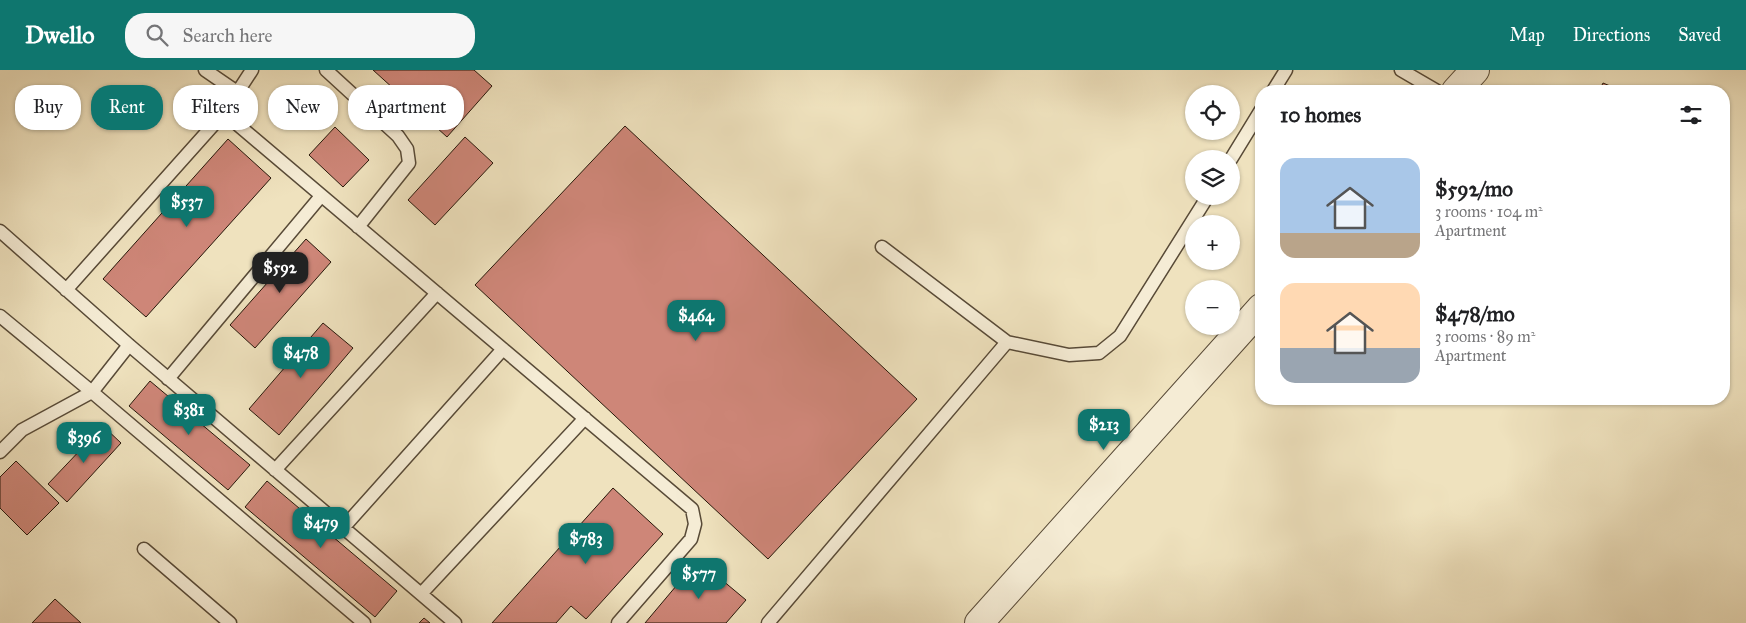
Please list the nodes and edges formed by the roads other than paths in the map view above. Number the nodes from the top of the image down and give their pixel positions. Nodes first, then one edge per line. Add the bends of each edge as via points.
1 (205, 70) edge
2 (252, 70) edge
3 (326, 70) edge
4 (1286, 70) edge
5 (1400, 70) edge
6 (1475, 70) edge
7 (227, 85) edge
8 (242, 85) edge
9 (1277, 85) edge
10 (1426, 85) edge
11 (1461, 85) edge
12 (1255, 120) edge
13 (210, 130) edge
14 (245, 130) edge
15 (1237, 150) edge
16 (321, 196) junction
17 (1202, 205) edge
18 (358, 227) junction
19 (0, 231) edge
20 (882, 246) dead end
21 (66, 290) junction
22 (438, 293) junction
23 (1255, 315) edge
24 (0, 316) edge
25 (1007, 342) junction
26 (129, 346) junction
27 (503, 349) junction
28 (168, 379) junction
29 (92, 392) junction
30 (585, 418) junction
31 (0, 452) edge
32 (275, 470) junction
33 (343, 528) junction
34 (144, 549) dead end
35 (420, 594) junction
36 (230, 623) edge
37 (364, 623) edge
38 (455, 623) edge
39 (618, 623) edge
40 (768, 623) edge
41 (979, 623) edge

1 - 7 lane
2 - 8 lane
3 - 18 lane via 398,136 407,149 409,163
4 - 9 lane
5 - 10 lane
6 - 11 street
12 - 15 lane
13 - 21 lane
14 - 16 lane
16 - 18 lane
16 - 28 lane
17 - 25 lane via 1120,336 1099,353 1069,355
18 - 22 lane
19 - 21 lane
20 - 25 lane
21 - 26 lane
22 - 27 lane
22 - 32 lane
23 - 41 street
24 - 29 lane
25 - 40 lane
26 - 28 lane
26 - 29 lane
27 - 30 lane
27 - 33 lane
28 - 32 lane
29 - 31 lane via 22,430
29 - 37 lane
30 - 35 lane
30 - 39 lane via 692,509 695,524 691,539
32 - 33 lane
33 - 35 lane
34 - 36 lane
35 - 38 lane

